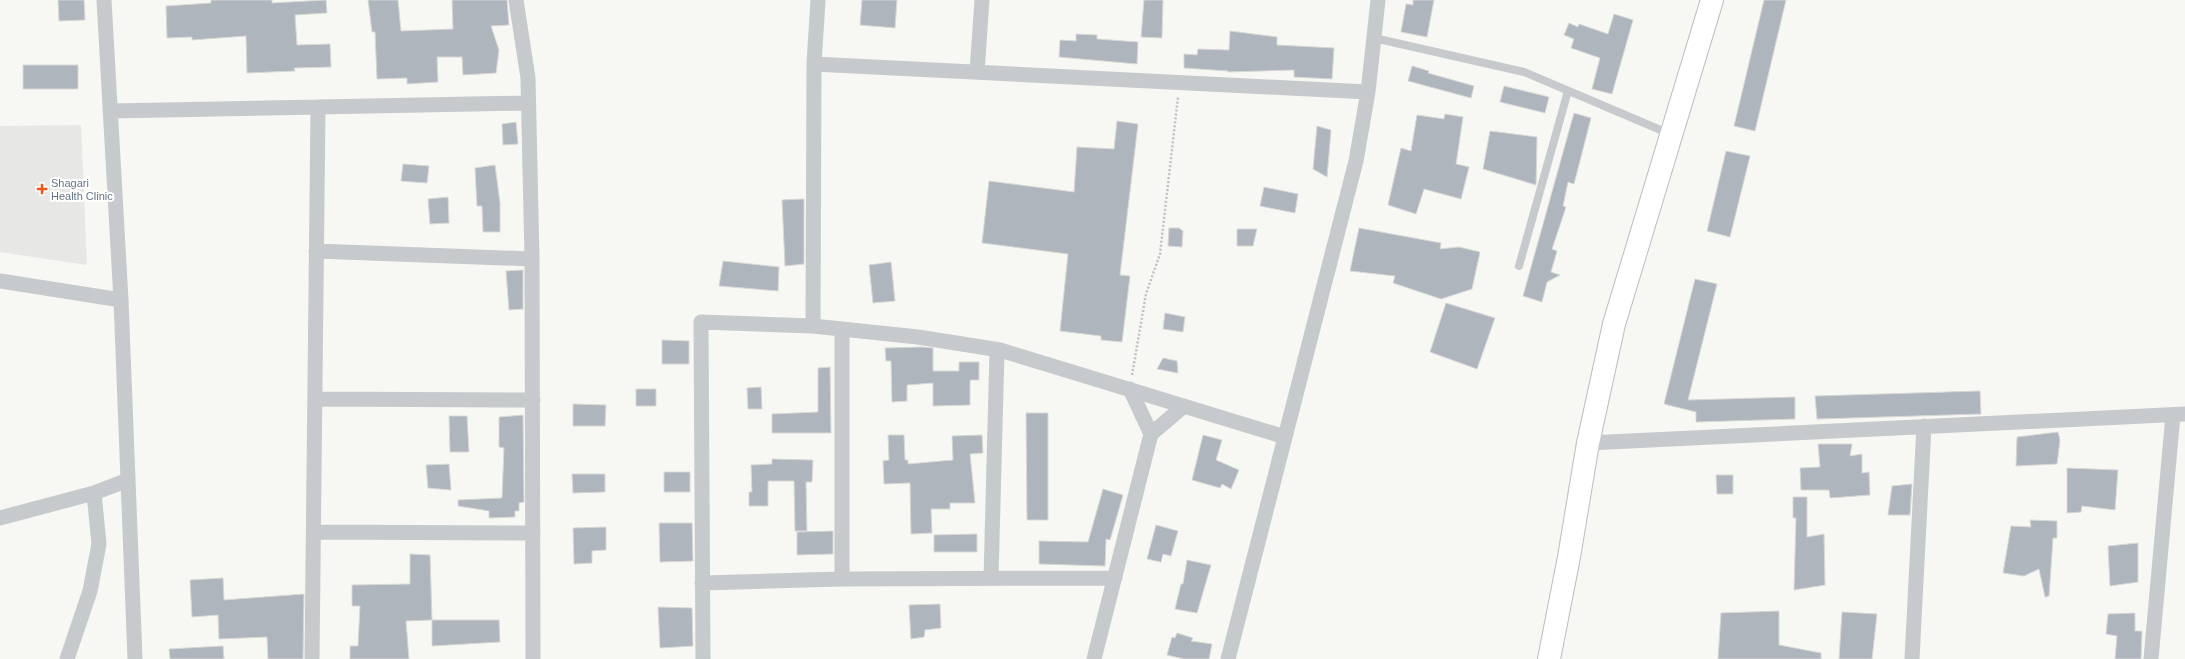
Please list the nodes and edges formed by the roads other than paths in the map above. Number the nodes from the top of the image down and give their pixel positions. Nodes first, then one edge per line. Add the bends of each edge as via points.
1 (104, 0) edge
2 (516, 0) edge
3 (818, 0) edge
4 (982, 0) edge
5 (1712, 0) edge
6 (1375, 1) edge
7 (1374, 38) junction
8 (814, 64) junction
9 (977, 72) junction
10 (1568, 91) junction
11 (1368, 92) junction
12 (528, 103) junction
13 (318, 107) junction
14 (110, 111) junction
15 (1672, 135) junction
16 (316, 251) junction
17 (532, 259) junction
18 (1519, 266) dead end
19 (0, 281) edge
20 (121, 300) junction
21 (813, 326) junction
22 (842, 329) junction
23 (997, 350) junction
24 (1130, 389) junction
25 (315, 399) junction
26 (533, 400) junction
27 (1184, 406) junction
28 (2179, 415) edge
29 (1924, 426) junction
30 (1151, 434) junction
31 (1285, 437) junction
32 (1588, 443) junction
33 (128, 480) junction
34 (94, 493) junction
35 (0, 518) edge
36 (314, 532) junction
37 (533, 533) junction
38 (991, 578) junction
39 (1115, 578) junction
40 (842, 580) junction
41 (702, 583) junction
42 (67, 659) edge
43 (135, 659) edge
44 (312, 659) edge
45 (533, 659) edge
46 (702, 659) edge
47 (1094, 659) edge
48 (1228, 659) edge
49 (1549, 659) edge
50 (1912, 659) edge
51 (2151, 659) edge

1 - 14 street
2 - 12 street via 528,78
3 - 8 street
4 - 9 street
5 - 15 main road
6 - 7 street
7 - 10 lane via 1524,72
7 - 11 street
8 - 9 street
8 - 21 street
9 - 11 street
10 - 15 lane
10 - 18 lane
11 - 31 street via 1356,161
12 - 13 street
12 - 17 street
13 - 14 street
13 - 16 street
14 - 20 street
15 - 32 main road via 1614,324
16 - 17 street
16 - 25 street
17 - 26 street
19 - 20 street
20 - 33 street
21 - 22 street
21 - 41 street via 701,322
22 - 23 street via 918,337
22 - 40 street
23 - 24 street
23 - 38 street
24 - 27 street
24 - 30 street
25 - 26 street
25 - 36 street
26 - 37 street
27 - 30 street
27 - 31 street
28 - 29 street
28 - 51 street
29 - 32 street
29 - 50 street
30 - 39 street
31 - 48 street
32 - 49 main road
33 - 34 street
33 - 43 street
34 - 35 street
34 - 42 street via 99,544 90,591
36 - 37 street
36 - 44 street
37 - 45 street
38 - 39 street
38 - 40 street
39 - 47 street
40 - 41 street
41 - 46 street

